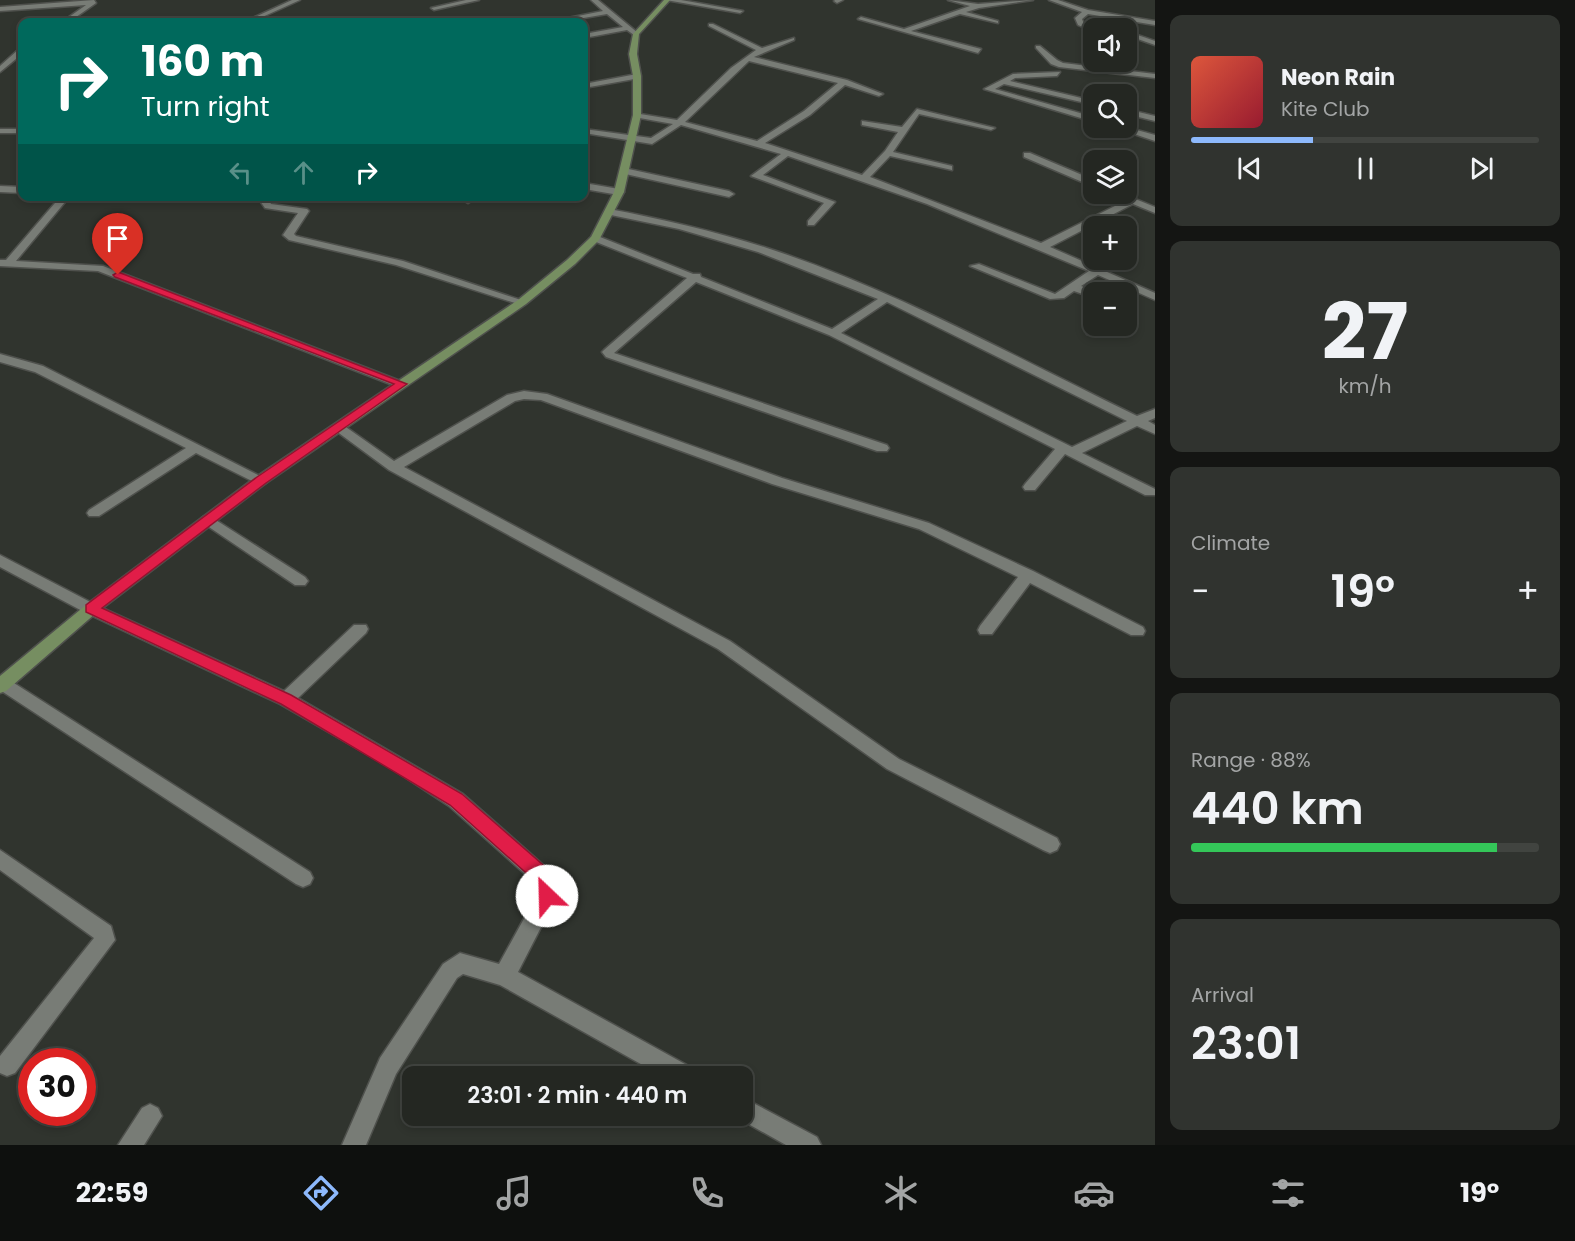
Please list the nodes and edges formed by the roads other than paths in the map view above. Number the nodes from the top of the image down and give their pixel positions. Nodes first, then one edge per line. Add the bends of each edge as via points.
1 (297, 0) edge
2 (476, 0) edge
3 (594, 0) edge
4 (668, 0) edge
5 (951, 0) edge
6 (1030, 0) edge
7 (1052, 0) edge
8 (94, 1) edge
9 (978, 6) junction
10 (435, 8) dead end
11 (0, 9) edge
12 (740, 11) dead end
13 (608, 12) junction
14 (959, 12) junction
15 (1087, 12) junction
16 (71, 18) edge
17 (256, 18) edge
18 (574, 18) edge
19 (861, 19) dead end
20 (996, 22) dead end
21 (1155, 24) edge
22 (711, 25) dead end
23 (1083, 26) edge
24 (906, 30) junction
25 (631, 31) junction
26 (588, 36) edge
27 (1137, 37) edge
28 (792, 39) dead end
29 (1155, 43) edge
30 (1038, 47) dead end
31 (763, 51) junction
32 (978, 51) dead end
33 (18, 54) edge
34 (747, 58) junction
35 (0, 70) edge
36 (1057, 74) dead end
37 (637, 76) junction
38 (1155, 76) edge
39 (1001, 80) junction
40 (844, 82) junction
41 (588, 85) edge
42 (879, 94) dead end
43 (1083, 100) edge
44 (1137, 114) edge
45 (637, 115) junction
46 (1083, 117) edge
47 (1155, 119) edge
48 (681, 121) junction
49 (865, 123) dead end
50 (991, 128) dead end
51 (902, 130) junction
52 (0, 131) edge
53 (18, 131) edge
54 (588, 132) edge
55 (1137, 133) edge
56 (632, 138) junction
57 (1155, 138) edge
58 (758, 144) junction
59 (787, 153) junction
60 (888, 153) junction
61 (1027, 155) dead end
62 (950, 168) dead end
63 (624, 171) junction
64 (865, 177) junction
65 (1083, 179) edge
66 (588, 187) edge
67 (0, 189) edge
68 (18, 190) edge
69 (620, 192) junction
70 (729, 194) dead end
71 (61, 201) edge
72 (267, 201) edge
73 (1137, 203) edge
74 (1127, 204) edge
75 (1155, 210) edge
76 (609, 212) junction
77 (811, 223) dead end
78 (595, 238) junction
79 (1043, 246) junction
80 (4, 263) edge
81 (1083, 264) edge
82 (975, 266) dead end
83 (1097, 270) joint
84 (696, 276) junction
85 (1073, 287) junction
86 (1083, 291) edge
87 (1155, 297) edge
88 (886, 298) junction
89 (522, 302) junction
90 (833, 333) junction
91 (0, 358) edge
92 (402, 384) junction
93 (1155, 413) edge
94 (1139, 422) junction
95 (338, 428) junction
96 (1155, 430) edge
97 (196, 447) junction
98 (882, 448) dead end
99 (1066, 451) junction
100 (394, 467) junction
101 (261, 480) junction
102 (1029, 487) dead end
103 (1150, 492) dead end
104 (94, 513) dead end
105 (208, 520) junction
106 (0, 560) edge
107 (1028, 575) junction
108 (300, 581) dead end
109 (91, 609) junction
110 (360, 629) dead end
111 (986, 630) dead end
112 (1137, 631) dead end
113 (2, 685) edge
114 (286, 699) junction
115 (1050, 844) dead end
116 (0, 859) edge
117 (303, 878) dead end
118 (504, 976) junction
119 (6, 1065) dead end
120 (666, 1066) edge
121 (753, 1114) edge
122 (150, 1116) dead end
123 (130, 1145) edge
124 (354, 1145) edge
125 (809, 1145) edge

1 - 17 street
2 - 10 street
3 - 13 street
4 - 12 street
4 - 25 main road
5 - 9 street
6 - 9 street
7 - 15 street
8 - 11 street
8 - 16 street
9 - 14 street
13 - 18 street
13 - 25 street
14 - 20 street
14 - 24 street
15 - 21 street
15 - 23 street via 1078,18
19 - 24 street
22 - 31 street
24 - 32 street
25 - 26 street
25 - 37 main road
27 - 29 street
28 - 31 street
30 - 38 street via 1062,65
31 - 34 street
33 - 35 street
34 - 40 street
34 - 48 street
36 - 39 street
37 - 41 street
37 - 45 main road
39 - 43 street
39 - 46 street via 988,89
40 - 42 street
40 - 58 street via 807,113
44 - 47 street
45 - 48 street
45 - 56 main road
48 - 56 street via 652,141
48 - 58 street
49 - 51 street
50 - 51 street via 920,110
51 - 60 street
52 - 53 street
54 - 56 street
55 - 57 street
56 - 63 main road
58 - 59 street
59 - 64 street
59 - 77 street via 756,176 830,202
60 - 62 street
60 - 64 street
61 - 65 street
63 - 69 main road
63 - 70 street
64 - 79 street
66 - 69 street
67 - 68 street
69 - 76 main road
71 - 80 street
72 - 89 street via 265,204 304,211 288,235 293,238 399,263
73 - 75 street
74 - 79 street
76 - 78 main road
76 - 88 street via 681,226 762,250
78 - 84 street
78 - 89 main road
79 - 81 street
80 - 92 street via 99,268
82 - 85 street via 1046,295 1060,296
83 - 85 street
83 - 87 street
84 - 90 street
84 - 98 street via 608,352 610,355
85 - 86 street
88 - 90 street
88 - 94 street
89 - 92 main road
90 - 99 street
91 - 97 street via 39,369
92 - 95 main road
93 - 94 street
94 - 96 street
94 - 99 street
95 - 100 street
95 - 101 main road
97 - 101 street
97 - 104 street
99 - 102 street
99 - 103 street
100 - 107 street via 512,398 543,397 777,481 924,526
100 - 115 street via 724,645 893,764
101 - 105 main road
105 - 108 street
105 - 109 main road
106 - 109 street
107 - 111 street
107 - 112 street
109 - 113 main road
109 - 114 street
110 - 114 street
113 - 117 street
114 - 118 street via 456,800 543,877 547,896
116 - 119 street via 104,933 105,940
118 - 120 street
118 - 124 street via 460,963 450,971 388,1066
121 - 125 street
122 - 123 street

